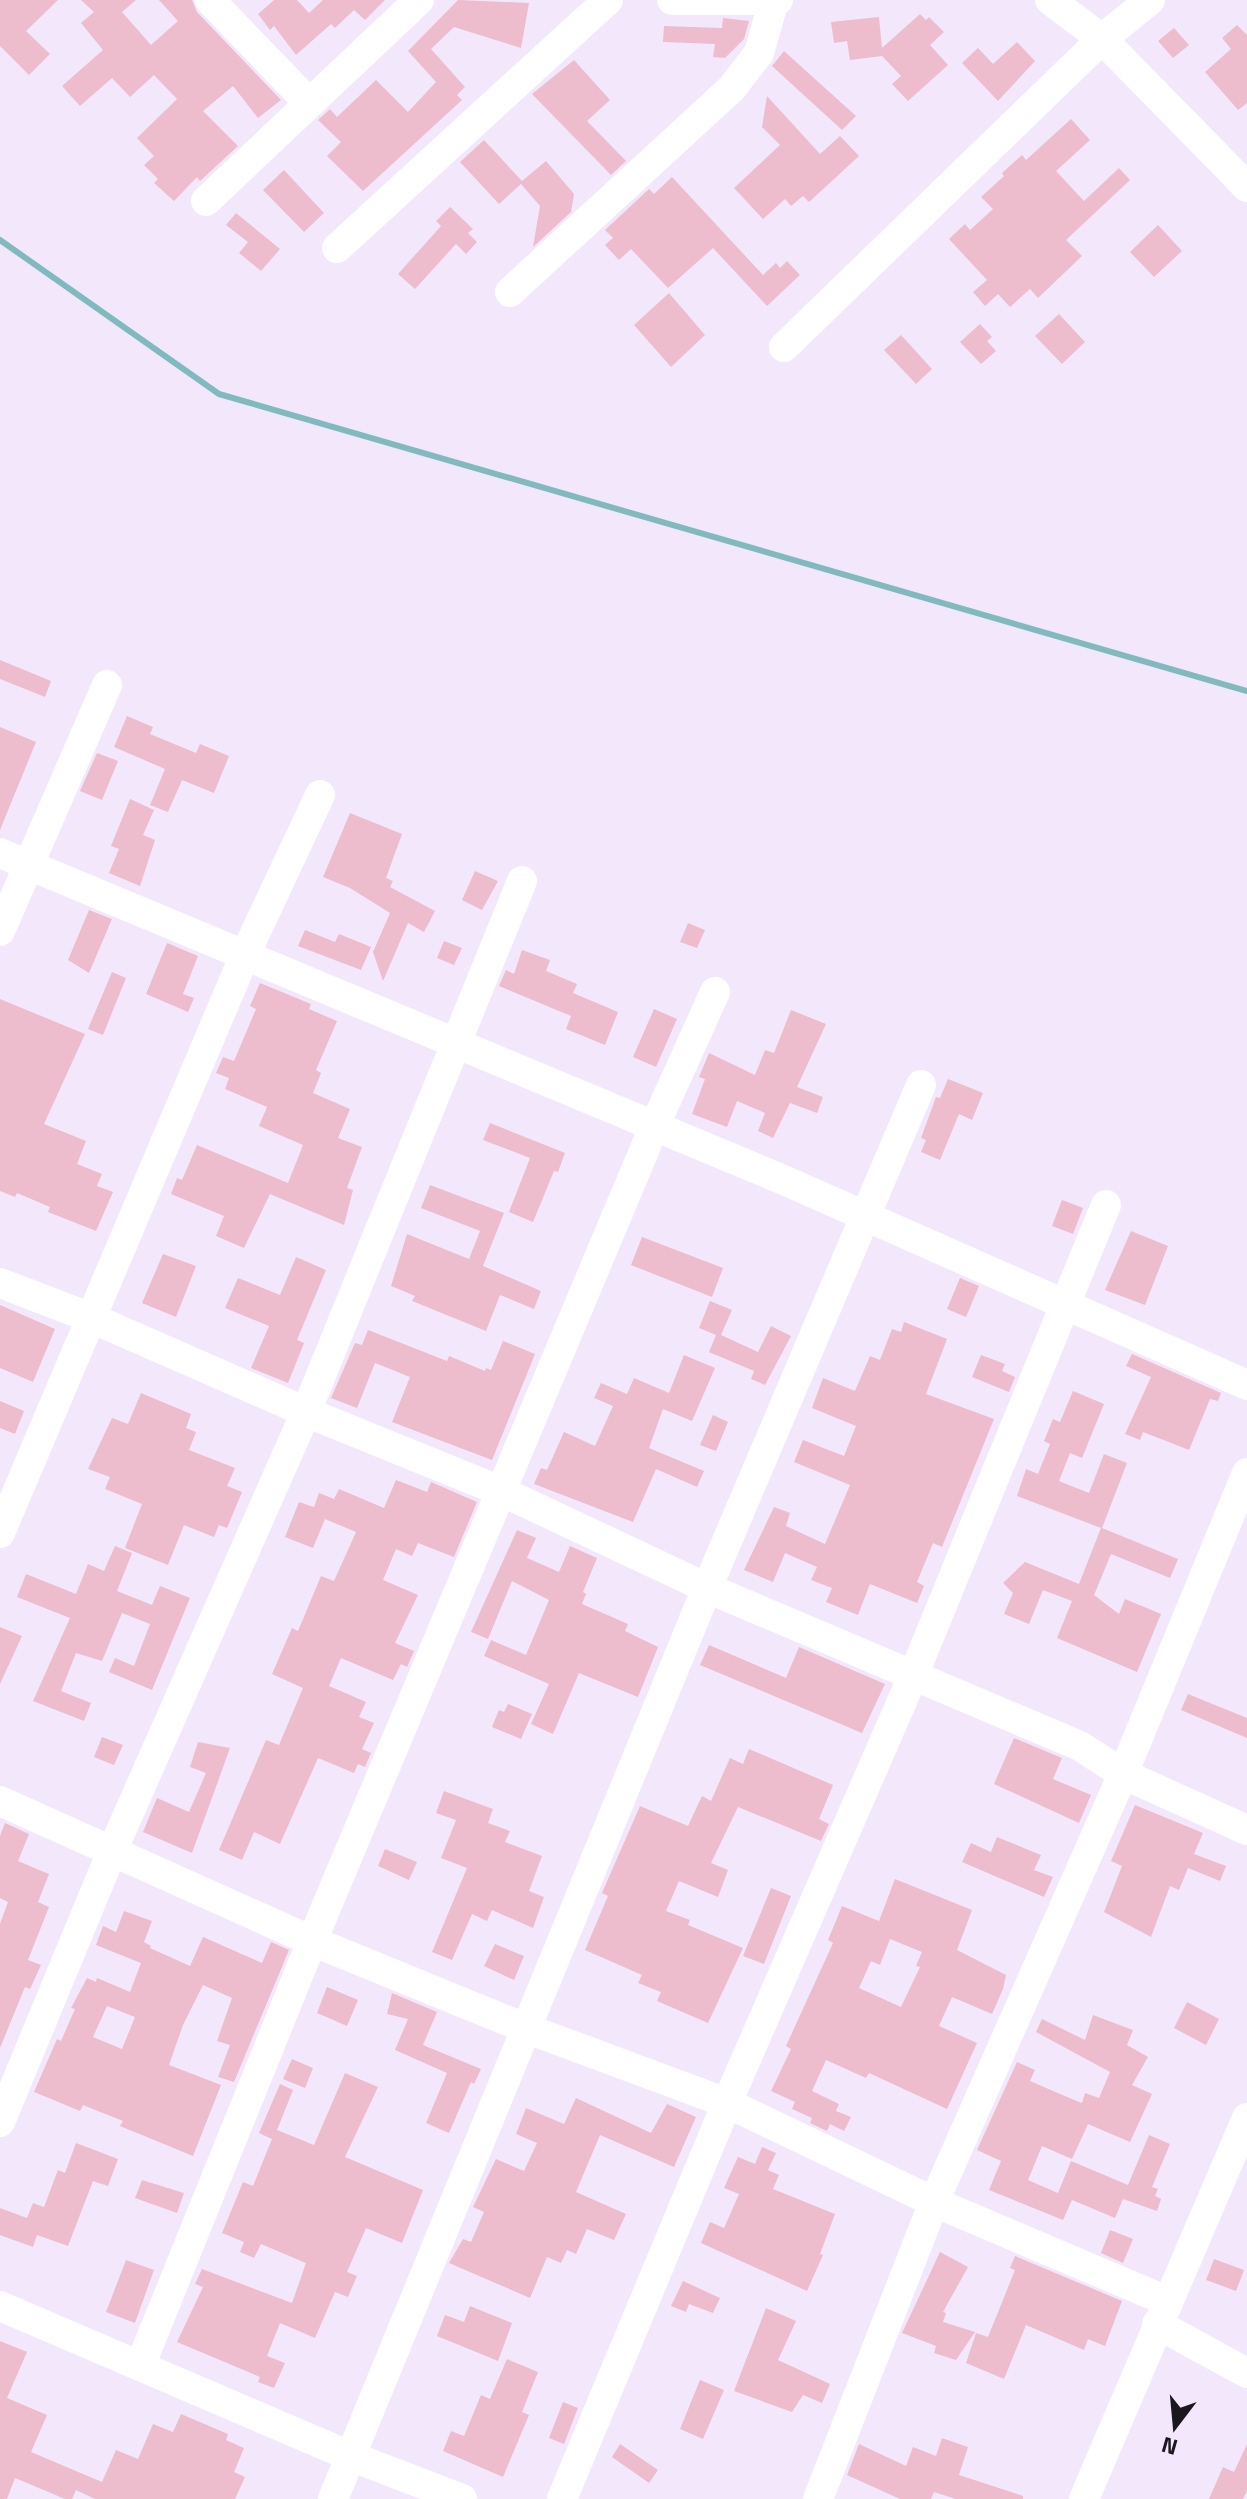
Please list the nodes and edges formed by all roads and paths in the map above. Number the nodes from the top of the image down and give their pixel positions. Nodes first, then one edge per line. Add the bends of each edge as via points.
1 (210, 0) edge
2 (419, 0) edge
3 (608, 0) edge
4 (672, 0) edge
5 (776, 0) edge
6 (1050, 0) edge
7 (1150, 0) edge
8 (1102, 39) junction
9 (309, 103) junction
10 (1247, 187) edge
11 (206, 201) dead end
12 (337, 248) dead end
13 (510, 292) dead end
14 (784, 347) dead end
15 (107, 685) dead end
16 (320, 795) dead end
17 (14, 858) edge
18 (522, 881) dead end
19 (0, 931) edge
20 (244, 957) junction
21 (715, 992) dead end
22 (454, 1042) junction
23 (921, 1085) dead end
24 (654, 1127) junction
25 (1106, 1205) dead end
26 (865, 1217) junction
27 (0, 1283) edge
28 (1065, 1305) junction
29 (89, 1317) junction
30 (1247, 1385) edge
31 (306, 1412) junction
32 (1247, 1473) edge
33 (503, 1492) junction
34 (0, 1533) edge
35 (707, 1588) junction
36 (913, 1676) junction
37 (1123, 1774) junction
38 (0, 1801) edge
39 (1247, 1830) edge
40 (113, 1849) junction
41 (312, 1941) junction
42 (525, 2028) junction
43 (727, 2103) junction
44 (1247, 2118) edge
45 (0, 2122) edge
46 (934, 2202) junction
47 (0, 2306) edge
48 (1162, 2312) junction
49 (140, 2366) junction
50 (1247, 2373) edge
51 (350, 2456) junction
52 (333, 2499) edge
53 (462, 2499) edge
54 (562, 2499) edge
55 (818, 2499) edge
56 (1084, 2499) edge

1 - 9 street
2 - 9 street
3 - 12 street
4 - 5 street
5 - 13 street via 759,53 732,88
6 - 8 street
7 - 8 street
8 - 10 street
8 - 14 street
9 - 11 street
15 - 17 street
16 - 20 street
17 - 19 street
17 - 20 street
18 - 22 street
20 - 22 street
20 - 29 street
21 - 24 street
22 - 24 street
22 - 31 street
23 - 26 street
24 - 26 street
24 - 33 street
25 - 28 street
26 - 28 street
26 - 35 street
27 - 29 street
28 - 30 street
28 - 36 street
29 - 31 street
29 - 34 street
31 - 33 street
31 - 40 street
32 - 37 street
33 - 35 street
33 - 41 street
35 - 36 street
35 - 42 street
36 - 37 street via 1080,1746
36 - 43 street
37 - 39 street
37 - 46 street
38 - 40 street
40 - 41 street
40 - 45 street
41 - 42 street
41 - 49 street
42 - 43 street
42 - 51 street
43 - 46 street
43 - 54 street
44 - 48 street
46 - 48 street
46 - 55 street
47 - 49 street
48 - 50 street
48 - 56 street
49 - 51 street
51 - 52 street
51 - 53 street

